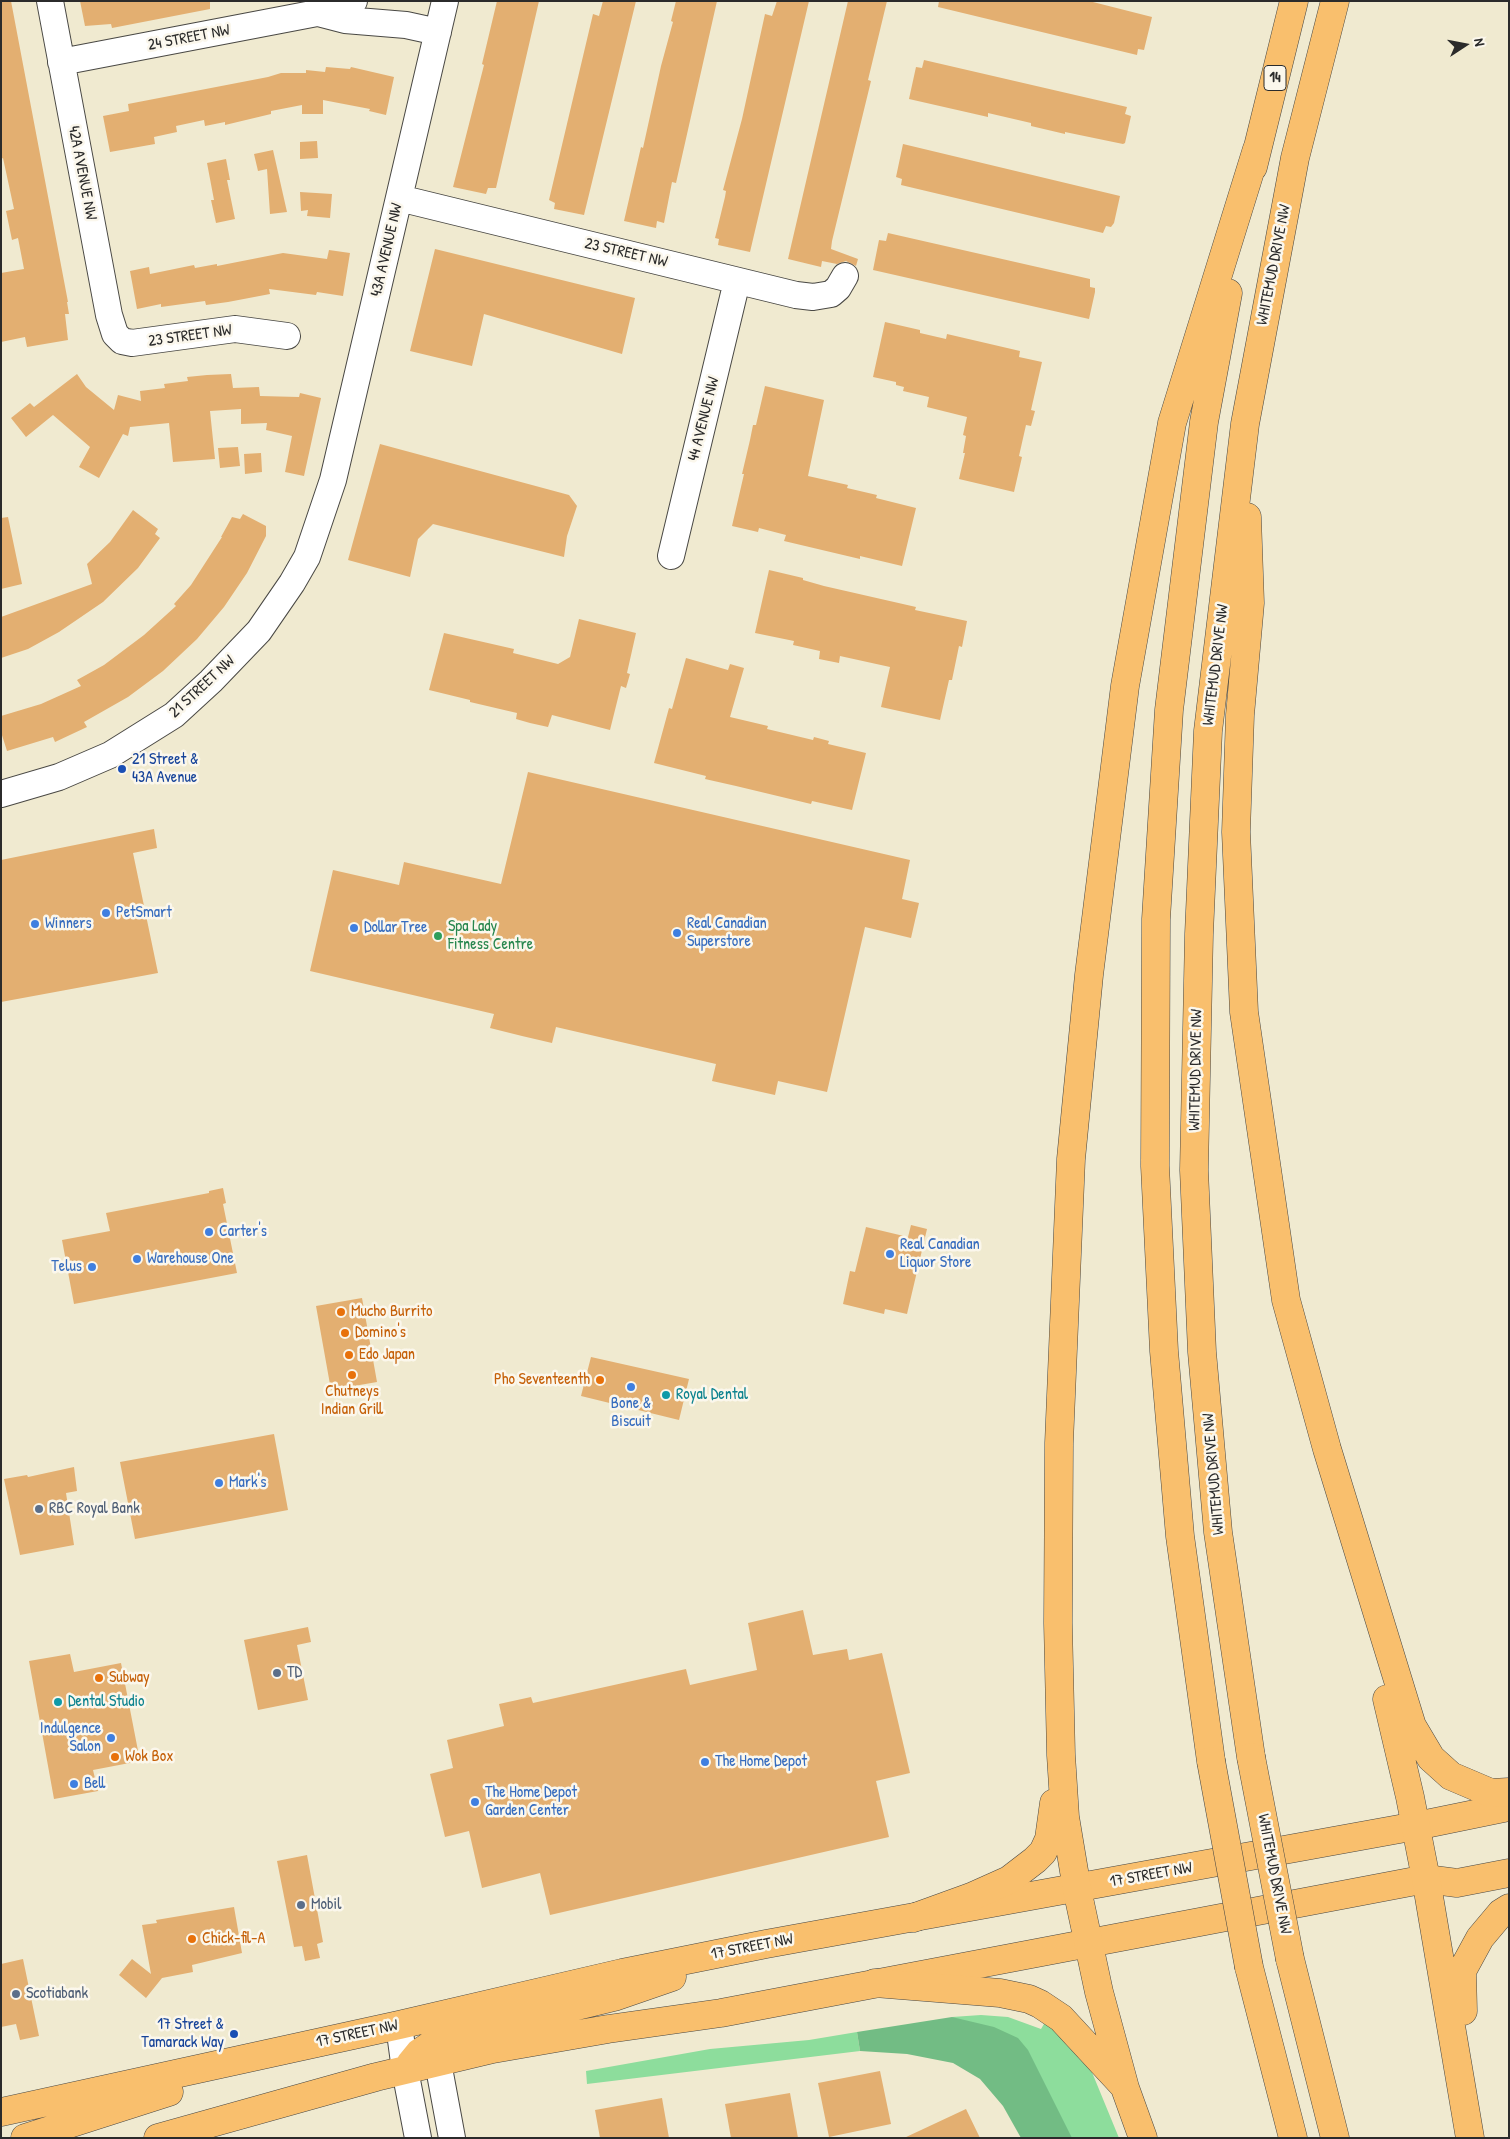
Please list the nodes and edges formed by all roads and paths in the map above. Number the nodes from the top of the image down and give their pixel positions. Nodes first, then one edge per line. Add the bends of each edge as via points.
1 (50, 1) edge
2 (354, 1) edge
3 (446, 1) edge
4 (1335, 1) edge
5 (1294, 4) edge
6 (318, 13) junction
7 (438, 32) junction
8 (61, 62) junction
9 (1257, 149) junction
10 (399, 198) junction
11 (845, 276) dead end
12 (737, 280) junction
13 (287, 336) dead end
14 (122, 341) joint
15 (1244, 424) junction
16 (328, 499) joint
17 (670, 556) dead end
18 (1, 794) edge
19 (1327, 1449) junction
20 (1061, 1755) junction
21 (1509, 1792) edge
22 (1509, 1807) edge
23 (1416, 1826) junction
24 (1509, 1873) edge
25 (1426, 1879) junction
26 (1076, 1889) junction
27 (1509, 1908) edge
28 (913, 1918) junction
29 (1089, 1942) junction
30 (875, 1983) junction
31 (399, 2025) junction
32 (434, 2041) junction
33 (286, 2049) junction
34 (405, 2070) junction
35 (1125, 2088) junction
36 (1, 2112) edge
37 (1469, 2128) edge
38 (25, 2138) edge
39 (158, 2138) edge
40 (418, 2138) edge
41 (452, 2138) edge
42 (1143, 2138) edge
43 (1294, 2138) edge
44 (1335, 2138) edge

1 - 8 street, 42A AVENUE NW
2 - 6 street, 24 STREET NW
3 - 7 street, 43A AVENUE NW
4 - 15 main road, WHITEMUD DRIVE NW via 1295,158
5 - 9 main road, 14
6 - 7 street, 24 STREET NW via 345,20
6 - 8 street, 24 STREET NW
7 - 10 street, 43A AVENUE NW
8 - 14 street, 42A AVENUE NW via 108,315 115,334
9 - 20 main road via 1172,423 1125,686 1099,889 1071,1159 1064,1310 1059,1462
9 - 43 main road, bridge via 1204,422 1169,710 1156,919 1155,1166 1164,1351 1180,1536 1211,1761 1249,1967
10 - 12 street, 23 STREET NW
10 - 16 street, 43A AVENUE NW
11 - 12 street, 23 STREET NW via 838,288 823,297
12 - 17 street, 44 AVENUE NW
13 - 14 street, 23 STREET NW via 235,329 144,343
15 - 19 main road via 1250,603 1240,715 1236,832 1244,1012 1286,1300
15 - 44 main road, WHITEMUD DRIVE NW, bridge via 1208,732 1199,934 1194,1170 1202,1352 1218,1532 1251,1757 1290,1959
16 - 18 street, 21 STREET NW via 307,556 259,631 174,715 110,756 59,777
19 - 21 main road via 1412,1726 1431,1758 1450,1776 1492,1792
19 - 23 main road
20 - 26 main road via 1065,1817
20 - 28 main road via 1049,1840 1043,1852 1009,1880
22 - 23 main road, 17 STREET NW
23 - 25 main road
23 - 26 main road, 17 STREET NW
24 - 25 main road, 17 STREET NW via 1457,1883
25 - 29 main road, 17 STREET NW
25 - 37 main road
26 - 28 main road, 17 STREET NW
26 - 29 main road
27 - 37 main road via 1480,1938 1462,1971
28 - 32 main road, 17 STREET NW via 766,1944 614,1997
29 - 30 main road, 17 STREET NW
29 - 35 main road
30 - 32 main road, 17 STREET NW via 721,2013 530,2042
30 - 35 main road via 1029,1998 1061,2018
31 - 32 main road, 17 STREET NW
31 - 33 main road, 17 STREET NW
31 - 34 street
32 - 34 main road
32 - 41 street
33 - 36 main road, 17 STREET NW
33 - 38 main road via 158,2096
34 - 39 main road
34 - 40 street
35 - 42 main road

